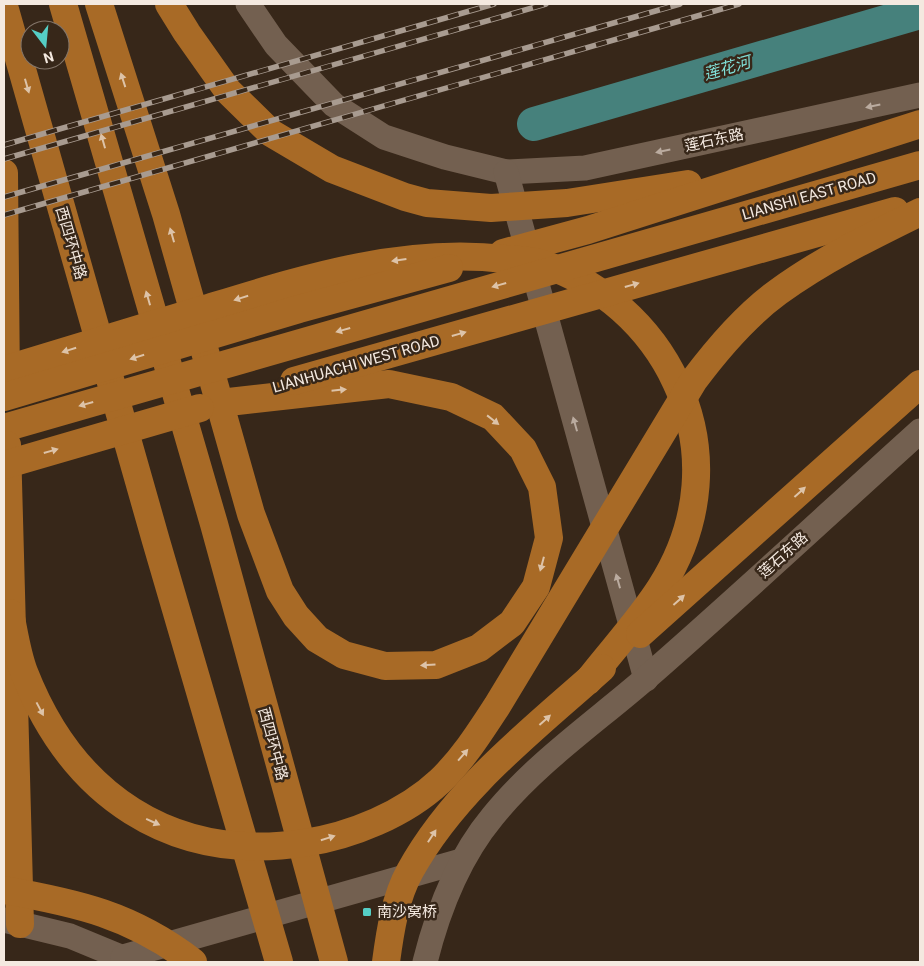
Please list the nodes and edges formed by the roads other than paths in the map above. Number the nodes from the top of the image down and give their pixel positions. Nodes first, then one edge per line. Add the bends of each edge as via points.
1 (63, 4) edge
2 (99, 4) edge
3 (169, 4) edge
4 (176, 4) edge
5 (248, 4) edge
6 (4, 6) edge
7 (187, 33) junction
8 (920, 95) edge
9 (920, 124) edge
10 (920, 165) edge
11 (781, 169) junction
12 (506, 172) junction
13 (4, 173) edge
14 (920, 204) edge
15 (920, 212) edge
16 (4, 370) edge
17 (920, 384) edge
18 (4, 397) edge
19 (220, 402) junction
20 (4, 428) edge
21 (920, 431) edge
22 (4, 464) edge
23 (10, 613) junction
24 (646, 678) junction
25 (588, 681) junction
26 (461, 861) junction
27 (4, 890) edge
28 (12, 922) edge
29 (128, 960) edge
30 (193, 962) edge
31 (279, 962) edge
32 (334, 962) edge
33 (386, 962) edge
34 (426, 962) edge

32 -> 1 highway, 西四环中路 via 214,524
19 -> 2 highway via 389,384 451,397 493,418 523,449 542,487 549,538 536,587 512,623 479,648 436,665 385,666 344,655 317,639 296,616 280,591 251,514 166,214
3 - 7 highway
4 - 7 highway
5 - 12 street via 276,44 334,105 384,137 445,158
6 -> 31 highway, 西四环中路
7 - 11 highway via 228,91 271,134 332,169 427,203 491,208 567,203
8 -> 12 street, 莲石东路 via 585,168
9 - 11 highway
10 -> 20 highway, LIANSHI EAST ROAD
11 -> 18 highway via 588,230 298,309
24 -> 12 street
13 - 23 highway
19 -> 14 highway, LIANHUACHI WEST ROAD
23 -> 15 highway via 23,670 40,709 65,749 96,785 137,815 183,836 228,846 273,848 321,841 364,827 404,808 439,782 469,748 694,380 715,351 777,292 844,250
25 -> 16 highway via 661,587 685,540 697,484 695,442 686,403 671,372 650,338 590,284 541,263 486,256 422,257 369,265 278,287
25 -> 17 highway
22 -> 19 highway, LIANHUACHI WEST ROAD
21 - 24 street, 莲石东路
23 - 28 highway
24 - 26 street via 536,772 493,816
33 -> 25 highway via 391,924 409,872 445,816 487,772
26 - 29 street
26 - 34 street via 432,934
27 - 30 highway via 95,909 141,928
28 - 29 street via 70,936

